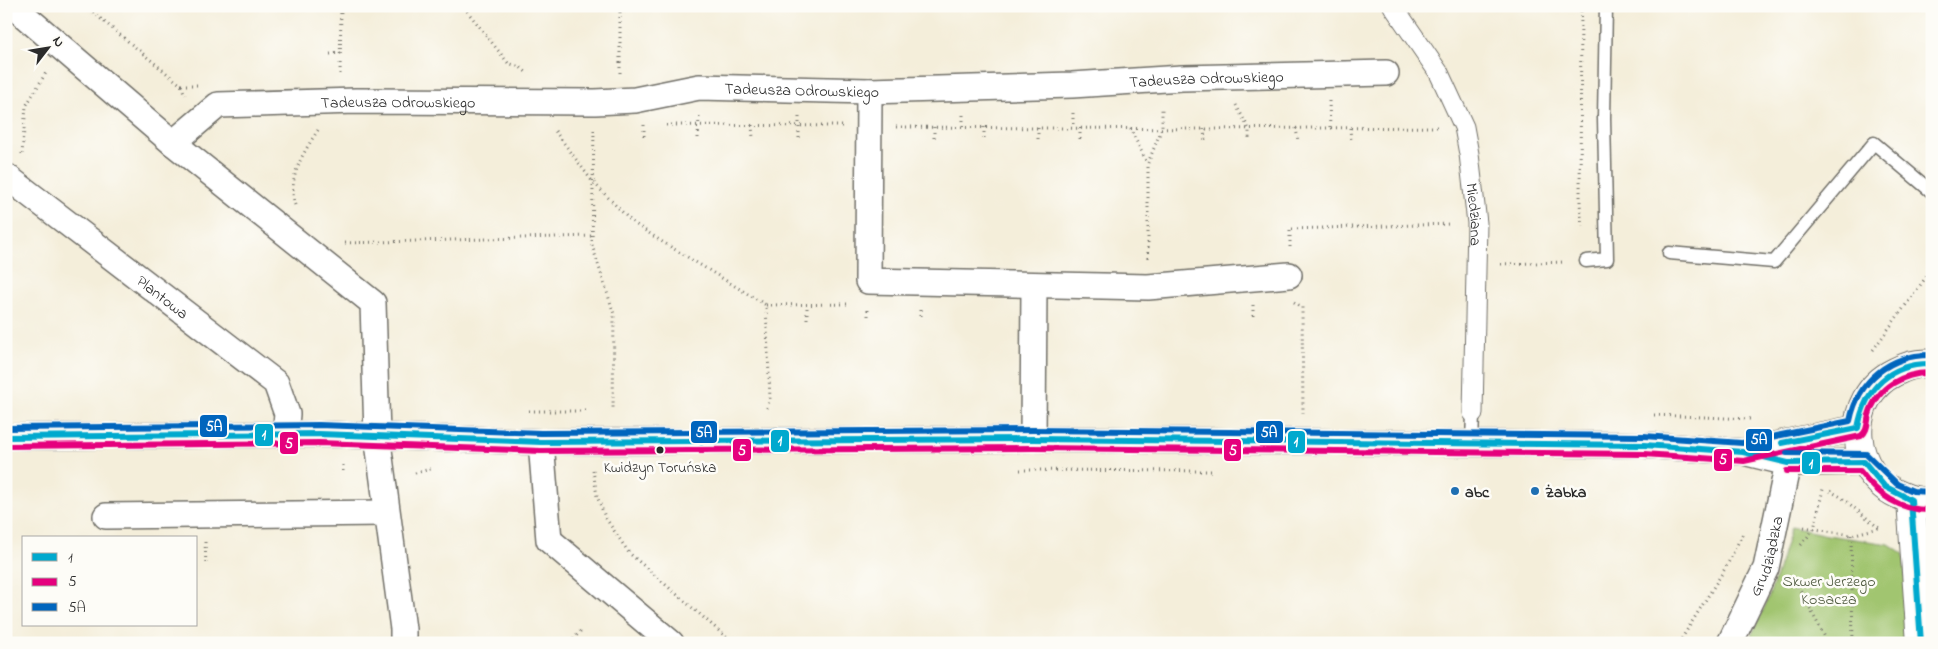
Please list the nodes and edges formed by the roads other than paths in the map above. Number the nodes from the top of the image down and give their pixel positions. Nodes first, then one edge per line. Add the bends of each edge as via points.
1 (13, 6) edge
2 (1393, 6) edge
3 (1606, 6) edge
4 (1386, 73) dead end
5 (869, 91) junction
6 (173, 143) junction
7 (7, 177) edge
8 (1932, 192) edge
9 (1669, 253) dead end
10 (1586, 261) road end
11 (1289, 275) road end
12 (1034, 285) junction
13 (1930, 358) edge
14 (1473, 413) joint
15 (1858, 428) junction
16 (377, 435) junction
17 (285, 436) junction
18 (6, 437) edge
19 (1033, 439) junction
20 (541, 442) junction
21 (1472, 443) junction
22 (1742, 452) junction
23 (1788, 462) junction
24 (1864, 462) junction
25 (1922, 500) edge
26 (386, 513) junction
27 (106, 516) dead end
28 (402, 643) edge
29 (671, 643) edge
30 (1730, 643) edge
31 (1921, 643) edge

1 - 6 street
2 - 14 street, Miedziana via 1439,73 1464,127 1477,223
3 - 10 lane via 1607,260
4 - 5 street, Tadeusza Odrowskiego
5 - 6 street, Tadeusza Odrowskiego via 699,87 635,100 595,102 356,101 218,105
5 - 12 street via 868,281
6 - 16 street via 373,303
7 - 17 street, Plantowa via 276,383 288,414
8 - 9 lane via 1874,143 1774,262
11 - 12 street via 1148,287
12 - 19 street
13 - 15 street via 1905,366 1877,385 1862,408
14 - 21 lane, Miedziana
15 - 22 street
15 - 24 street
16 - 17 street
16 - 20 street
16 - 26 street
17 - 18 street
19 - 20 street
19 - 21 street
20 - 29 street via 549,540
21 - 22 street via 1644,444
22 - 23 street
23 - 24 street
23 - 30 street, Grudziądzka via 1766,568
24 - 25 street via 1876,479 1892,492
25 - 31 street
26 - 27 street
26 - 28 street via 403,629

